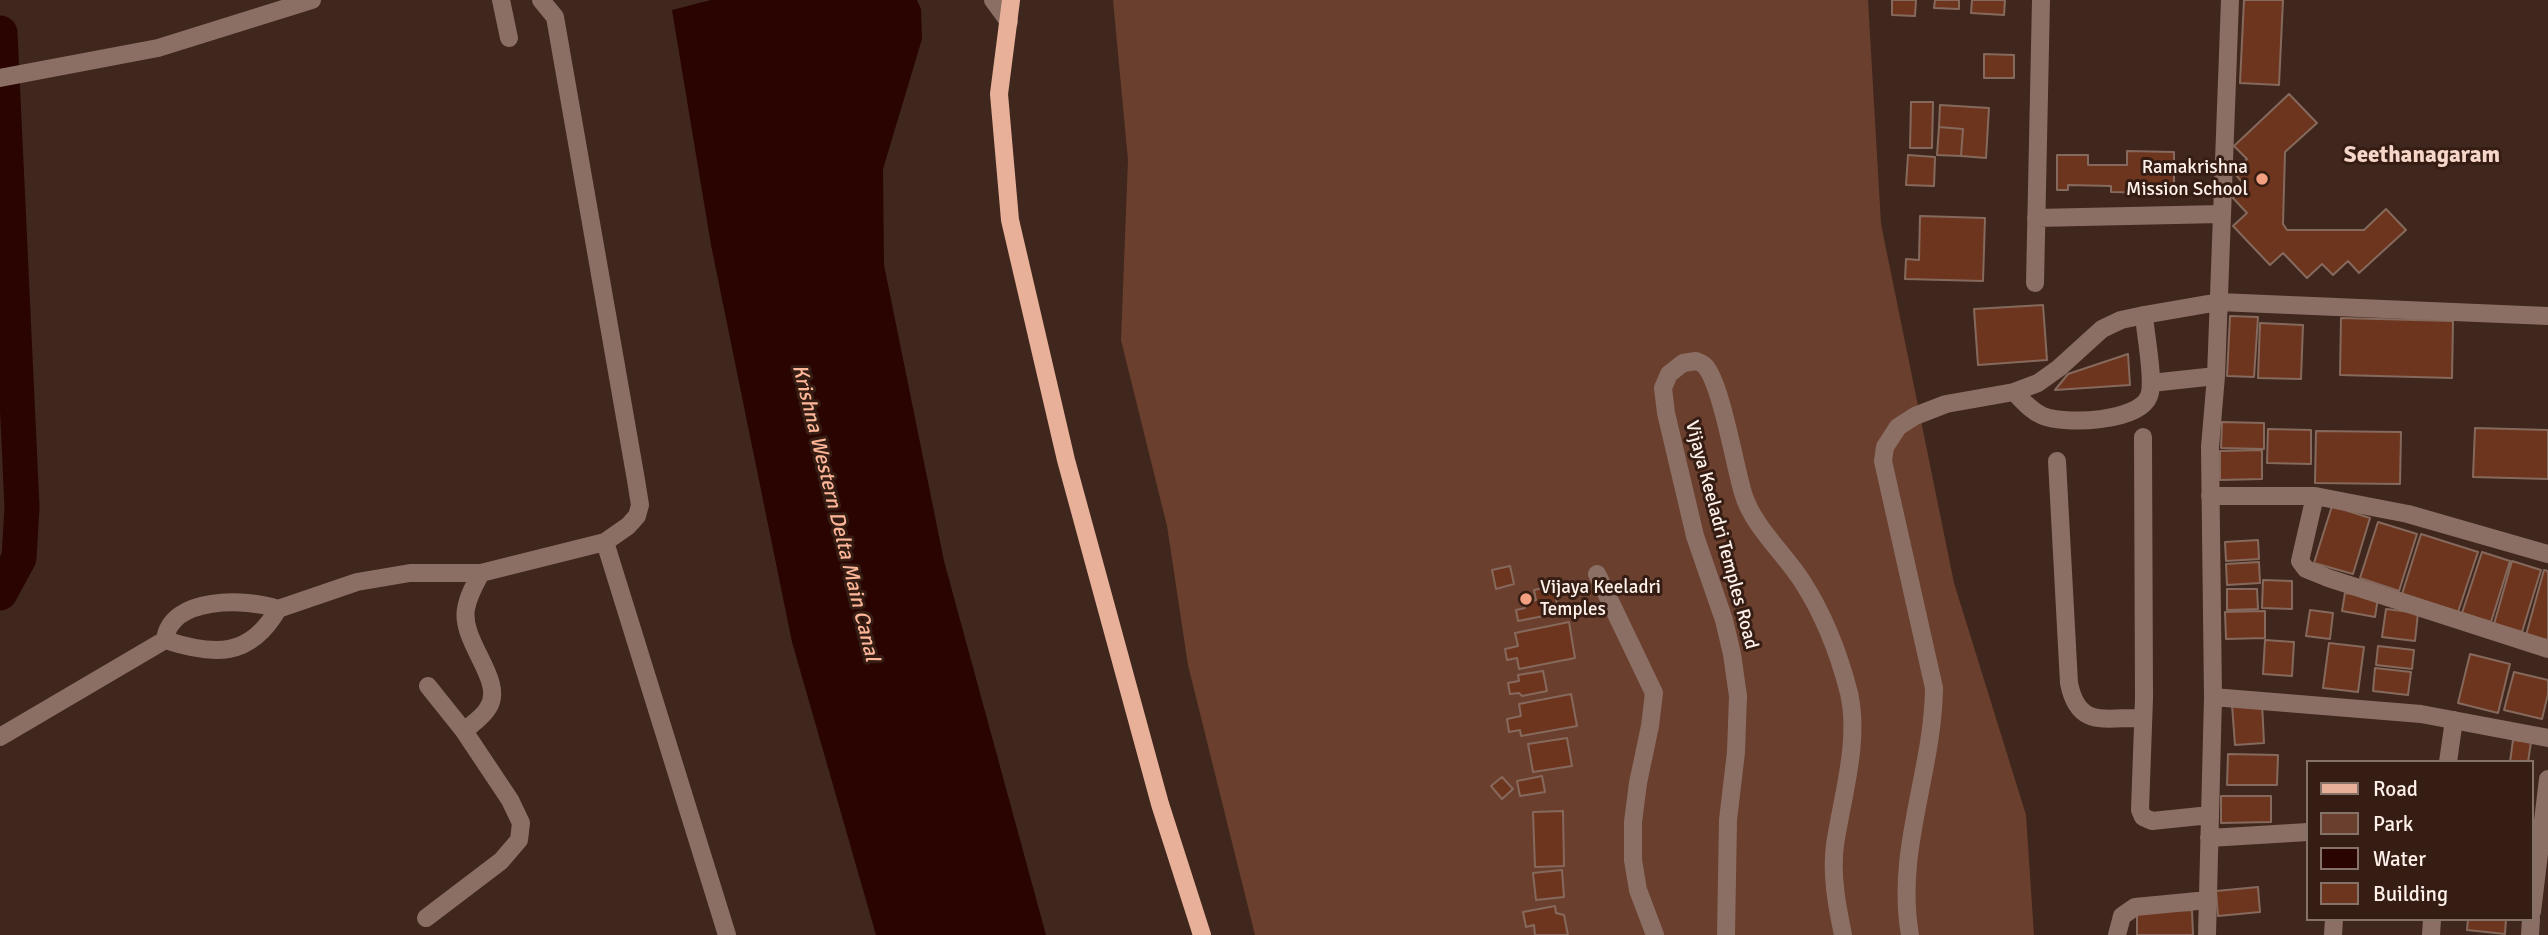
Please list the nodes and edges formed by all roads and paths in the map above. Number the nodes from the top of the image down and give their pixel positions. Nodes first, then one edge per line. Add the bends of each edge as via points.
1 (312, 0) edge
2 (501, 0) edge
3 (541, 0) edge
4 (993, 0) edge
5 (1011, 0) edge
6 (2041, 0) edge
7 (2230, 0) edge
8 (558, 9) edge
9 (1009, 22) junction
10 (509, 38) dead end
11 (0, 78) edge
12 (2221, 214) junction
13 (2036, 218) junction
14 (2035, 283) dead end
15 (2219, 302) junction
16 (2144, 315) junction
17 (2548, 316) edge
18 (2216, 376) junction
19 (2151, 383) junction
20 (2014, 392) junction
21 (2143, 437) dead end
22 (2057, 461) dead end
23 (2210, 496) junction
24 (2315, 496) junction
25 (605, 542) junction
26 (2548, 554) edge
27 (481, 573) junction
28 (1597, 574) dead end
29 (278, 609) junction
30 (164, 640) junction
31 (2548, 649) edge
32 (428, 686) dead end
33 (2213, 697) junction
34 (2143, 718) junction
35 (2454, 720) junction
36 (464, 731) junction
37 (0, 737) edge
38 (2548, 738) edge
39 (2448, 760) edge
40 (2548, 779) edge
41 (2210, 814) junction
42 (2306, 832) edge
43 (2209, 838) junction
44 (2534, 895) edge
45 (2208, 900) junction
46 (426, 918) dead end
47 (727, 935) edge
48 (1202, 935) edge
49 (1655, 935) edge
50 (1726, 935) edge
51 (1843, 935) edge
52 (1910, 935) edge
53 (2117, 935) edge
54 (2207, 935) edge

1 - 11 street via 158,48
2 - 10 street
3 - 8 street
4 - 9 street
5 - 9 main road
6 - 13 street
7 - 12 street
8 - 25 street via 640,505 628,526
9 - 48 main road via 999,94 1010,220 1066,460 1160,804
12 - 13 street
12 - 15 street
13 - 14 street
15 - 16 street
15 - 17 street
15 - 18 street
16 - 19 street
16 - 20 street via 2102,329 2059,368
18 - 19 street
18 - 23 street
19 - 20 street via 2149,397 2140,407 2081,422 2044,416
20 - 52 street via 1947,404 1915,416 1898,427 1885,447 1883,461 1934,688 1929,749 1907,857 1905,907
21 - 34 street
22 - 34 street via 2073,701 2080,712 2090,716
23 - 24 street
23 - 33 street
24 - 26 street via 2408,514
24 - 31 street via 2300,561 2306,569
25 - 27 street
25 - 47 street
27 - 29 street via 410,573 357,582
27 - 36 street via 465,611 471,643 493,695 488,708
28 - 49 street via 1654,693 1633,822 1633,860 1638,891
29 - 30 street via 258,604 204,605 178,616 166,628
29 - 30 street via 268,626 236,649 190,649
30 - 37 street
32 - 36 street
33 - 35 street
33 - 41 street
34 - 41 street via 2143,817 2152,821
35 - 38 street
35 - 39 street
36 - 46 street via 510,800 521,823 519,840 501,861
40 - 44 street
41 - 43 street
42 - 43 street
43 - 45 street
45 - 53 street via 2135,907 2122,916
45 - 54 street
50 - 51 street, Vijaya Keeladri Temples Road via 1728,820 1738,696 1724,620 1695,536 1664,388 1669,374 1696,360 1706,367 1714,386 1743,496 1802,581 1835,645 1849,696 1852,729 1834,879

